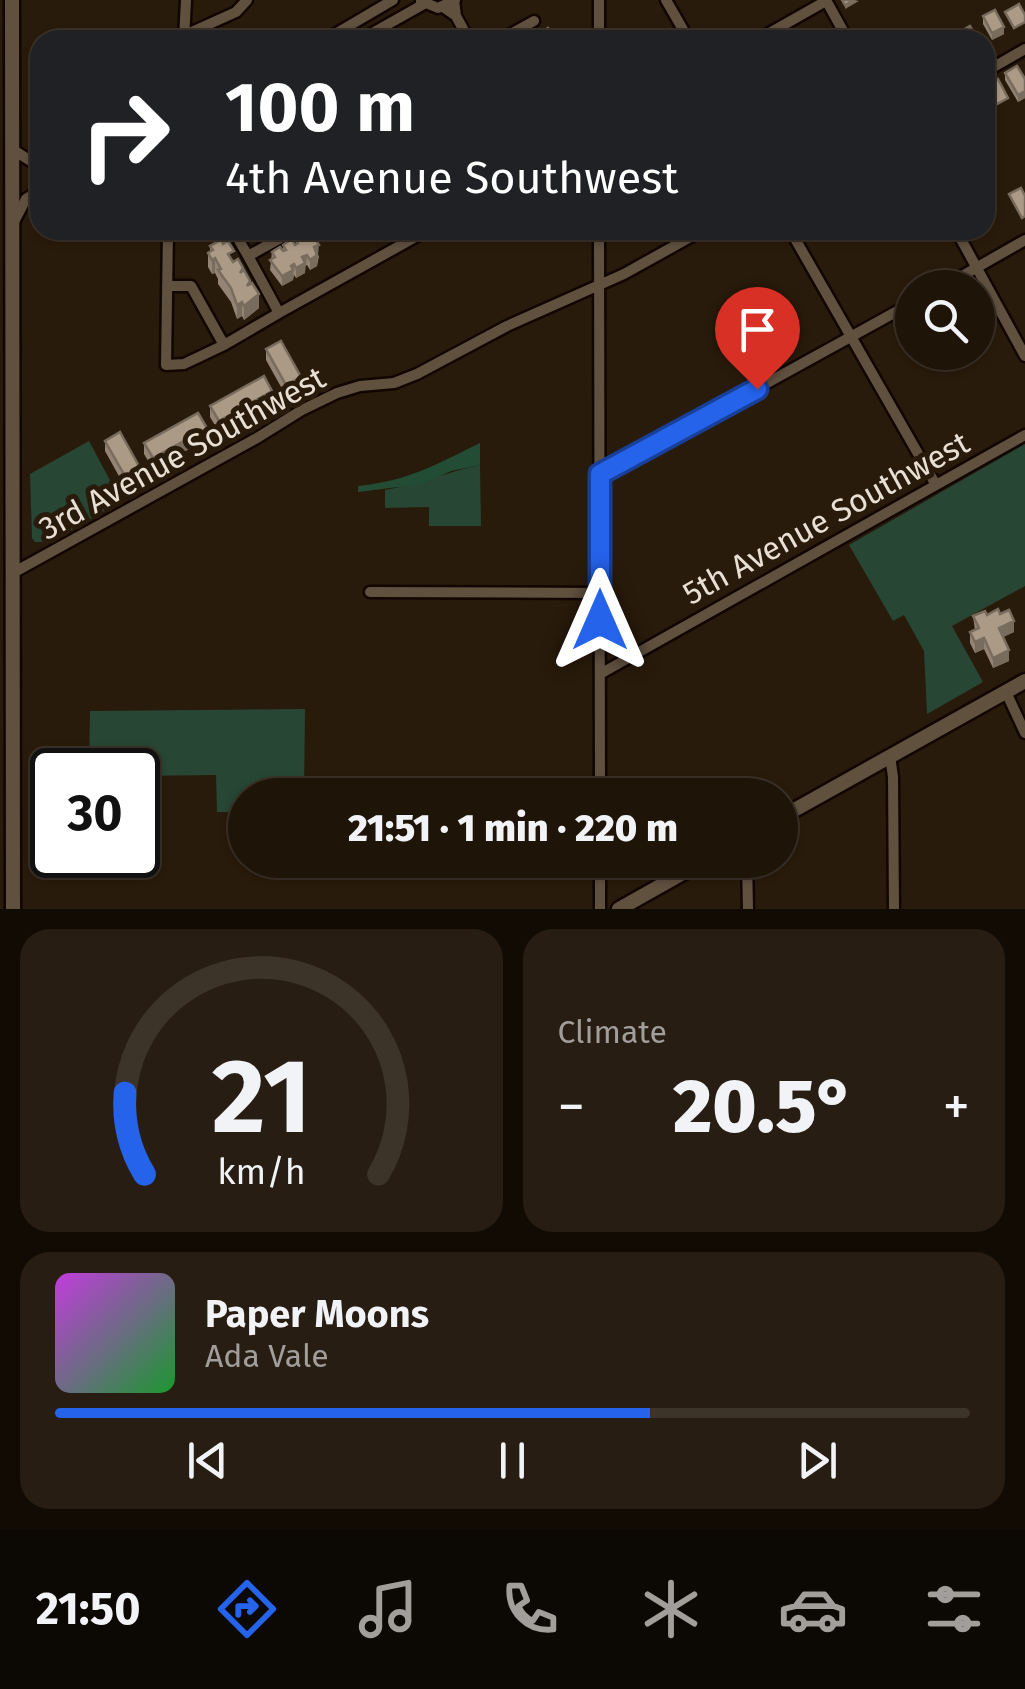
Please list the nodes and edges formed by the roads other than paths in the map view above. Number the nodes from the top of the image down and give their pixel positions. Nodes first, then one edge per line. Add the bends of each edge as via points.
1 (12, 0) edge
2 (186, 0) edge
3 (247, 0) edge
4 (393, 0) edge
5 (454, 0) edge
6 (599, 0) edge
7 (666, 0) edge
8 (826, 0) edge
9 (422, 2) edge
10 (443, 7) junction
11 (456, 16) junction
12 (534, 22) dead end
13 (185, 30) edge
14 (199, 30) edge
15 (342, 30) edge
16 (376, 30) edge
17 (464, 30) edge
18 (519, 30) edge
19 (599, 30) edge
20 (683, 30) edge
21 (774, 30) edge
22 (842, 30) edge
23 (1025, 49) edge
24 (995, 66) edge
25 (12, 149) junction
26 (30, 161) edge
27 (30, 196) edge
28 (11, 227) junction
29 (168, 240) edge
30 (239, 240) edge
31 (277, 240) edge
32 (410, 240) edge
33 (599, 240) edge
34 (685, 240) edge
35 (796, 240) edge
36 (962, 240) edge
37 (1025, 240) edge
38 (248, 256) junction
39 (977, 268) junction
40 (973, 270) edge
41 (167, 286) junction
42 (600, 286) junction
43 (895, 312) edge
44 (280, 313) junction
45 (851, 337) junction
46 (224, 345) junction
47 (1025, 356) edge
48 (1025, 435) edge
49 (600, 474) junction
50 (936, 484) junction
51 (11, 574) junction
52 (370, 592) dead end
53 (600, 593) junction
54 (600, 674) junction
55 (1025, 681) edge
56 (1006, 692) junction
57 (1025, 732) edge
58 (890, 756) junction
59 (600, 778) edge
60 (798, 808) edge
61 (600, 878) edge
62 (674, 878) edge
63 (747, 878) edge
64 (13, 909) edge
65 (600, 909) edge
66 (619, 909) edge
67 (748, 909) edge
68 (894, 909) edge

1 - 25 main road
2 - 13 street
3 - 14 street
4 - 15 street
5 - 10 street
5 - 11 street
6 - 19 street
7 - 20 street
8 - 21 street
8 - 22 street
9 - 10 street
9 - 16 street
10 - 11 street
11 - 17 street
12 - 18 street
23 - 24 street
25 - 26 street
25 - 28 main road
27 - 28 street
28 - 51 main road
29 - 41 street
30 - 38 street
31 - 38 street
32 - 44 street
33 - 42 street
34 - 42 street, 3rd Avenue Southwest
35 - 45 street
36 - 39 street
37 - 39 street
38 - 44 street
39 - 40 street
39 - 47 street
41 - 46 street via 190,286
41 - 46 street via 166,364 184,364
42 - 49 street
42 - 51 street, 3rd Avenue Southwest via 417,374 360,386 302,410
43 - 45 street
44 - 46 street
45 - 49 street
45 - 50 street
48 - 50 street, 5th Avenue Southwest
49 - 53 street
50 - 54 street, 5th Avenue Southwest
51 - 64 main road
52 - 53 street
53 - 54 street
54 - 59 street
55 - 56 main road
56 - 57 street
56 - 58 main road
58 - 60 main road
58 - 68 street
61 - 65 street
62 - 66 main road
63 - 67 street

